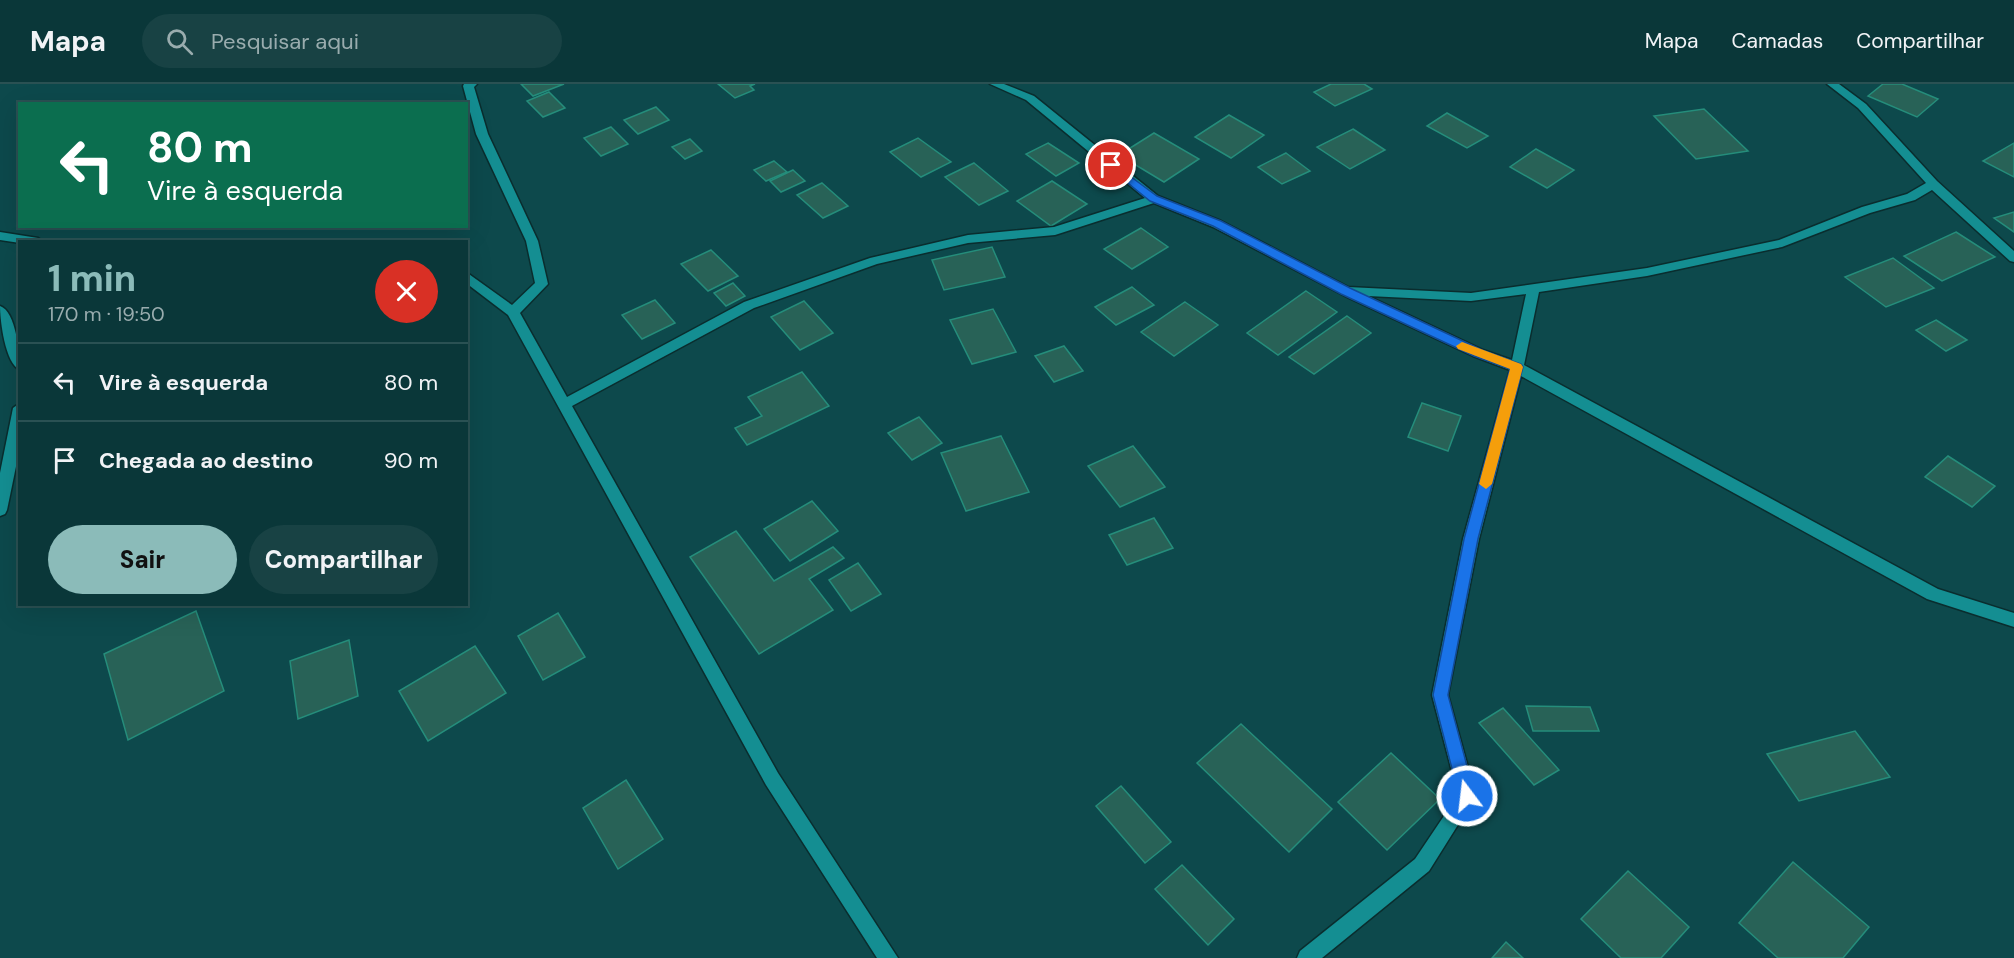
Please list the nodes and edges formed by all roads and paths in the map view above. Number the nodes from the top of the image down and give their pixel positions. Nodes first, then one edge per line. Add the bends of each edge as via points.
1 (472, 84) edge
2 (995, 84) edge
3 (1832, 84) edge
4 (1933, 184) junction
5 (1154, 199) junction
6 (0, 236) edge
7 (25, 240) edge
8 (2014, 258) edge
9 (468, 278) edge
10 (1533, 289) junction
11 (1346, 291) junction
12 (0, 310) edge
13 (513, 312) junction
14 (18, 360) edge
15 (1517, 367) junction
16 (565, 404) junction
17 (18, 418) edge
18 (0, 510) edge
19 (2014, 620) edge
20 (888, 958) edge
21 (1307, 958) edge

1 - 13 street via 468,86 482,134 532,241 542,284
2 - 5 street via 1030,98
3 - 4 street via 1862,106
4 - 8 street
4 - 10 street via 1911,197 1782,243 1647,272
5 - 11 street via 1217,224
5 - 16 street via 1055,231 968,239 864,265 750,305
6 - 7 street
9 - 13 street
10 - 11 street via 1471,297
10 - 15 street
11 - 15 street via 1478,353
12 - 14 street
13 - 16 street
15 - 19 street via 1933,594
15 - 21 street via 1471,539 1440,695 1467,796 1422,865
16 - 20 street via 772,779
17 - 18 street

